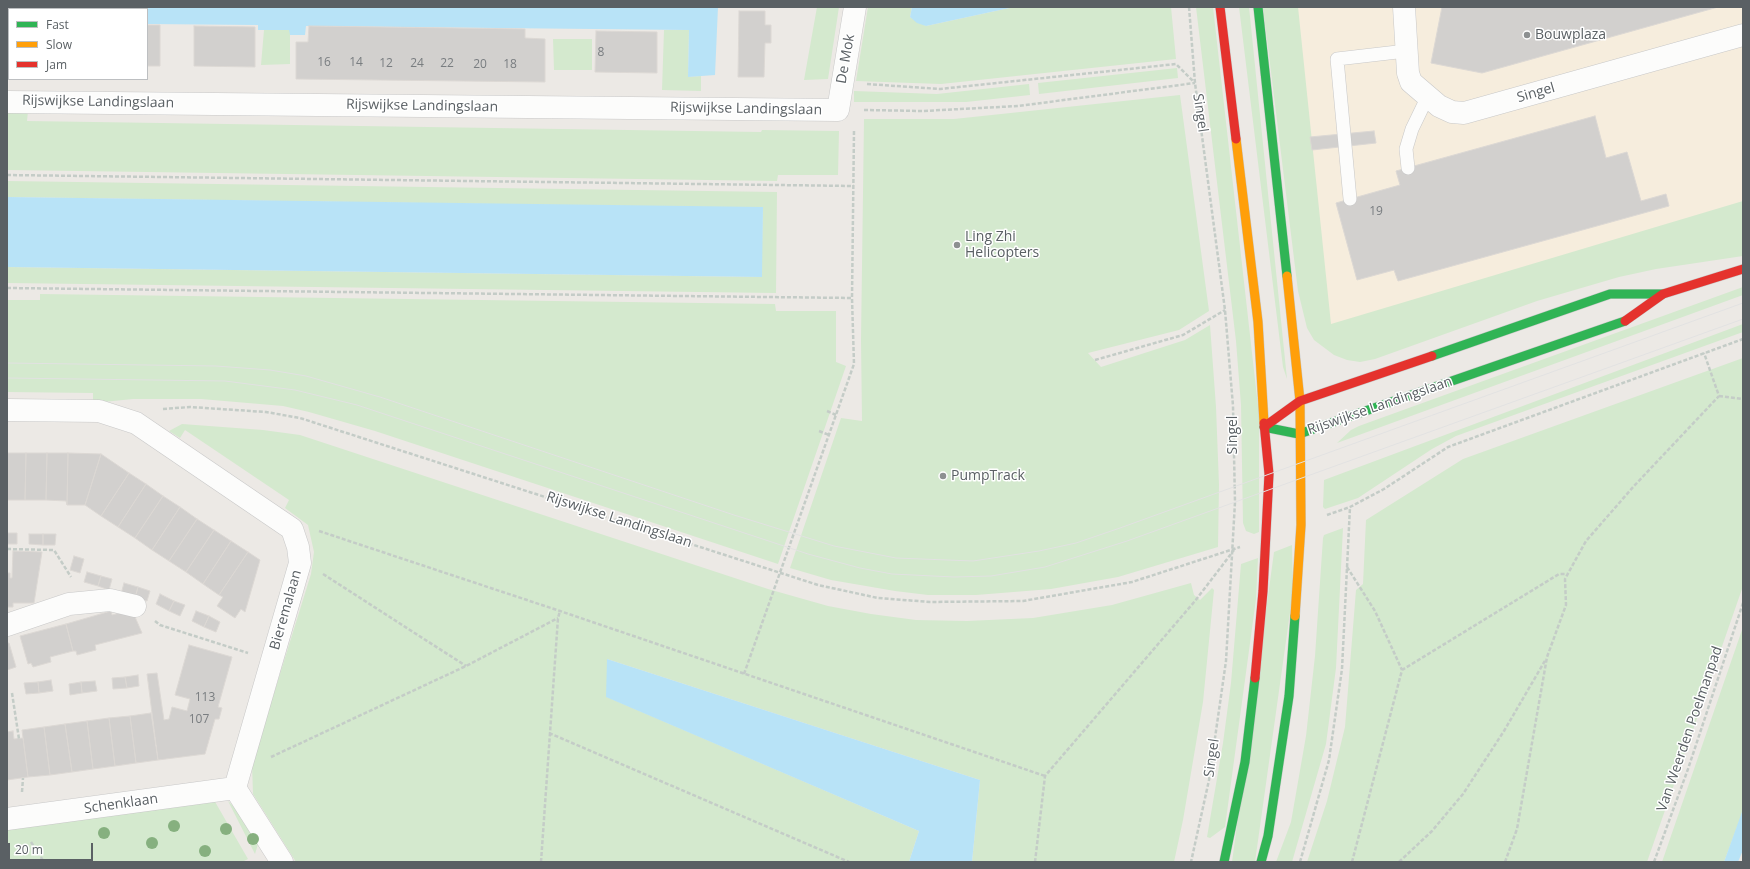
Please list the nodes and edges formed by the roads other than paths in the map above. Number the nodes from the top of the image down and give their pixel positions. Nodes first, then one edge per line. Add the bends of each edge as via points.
1 (855, 7) edge
2 (1220, 7) edge
3 (1258, 7) edge
4 (1404, 7) edge
5 (1743, 35) edge
6 (1406, 51) junction
7 (1428, 98) junction
8 (7, 102) edge
9 (838, 110) joint
10 (1408, 168) dead end
11 (1350, 198) dead end
12 (1743, 269) edge
13 (1663, 294) junction
14 (1300, 401) junction
15 (7, 410) edge
16 (1264, 427) junction
17 (1299, 434) junction
18 (135, 606) road end
19 (7, 625) edge
20 (238, 778) junction
21 (7, 819) edge
22 (282, 862) edge
23 (1224, 862) edge
24 (1261, 862) edge

1 - 9 street, De Mok
2 - 16 main road via 1258,322
3 - 14 main road
4 - 6 street, Singel
5 - 7 street, Singel via 1464,113 1452,112
6 - 7 street, Singel via 1411,82
6 - 11 lane via 1337,59
7 - 10 lane via 1412,129 1406,149
8 - 9 street, Rijswijkse Landingslaan
12 - 13 main road, Rijswijkse Landingslaan
13 - 14 main road, Rijswijkse Landingslaan via 1610,294
13 - 17 main road, Rijswijkse Landingslaan via 1623,322
14 - 16 main road, Rijswijkse Landingslaan
14 - 17 main road
15 - 20 street, Bieremalaan via 98,411 136,423 292,529 300,564
16 - 17 main road, Rijswijkse Landingslaan
16 - 23 main road via 1269,490 1259,636 1245,762
17 - 24 main road via 1301,525 1289,696 1269,828
18 - 19 street via 110,600 69,604
20 - 21 street, Schenklaan
20 - 22 street

